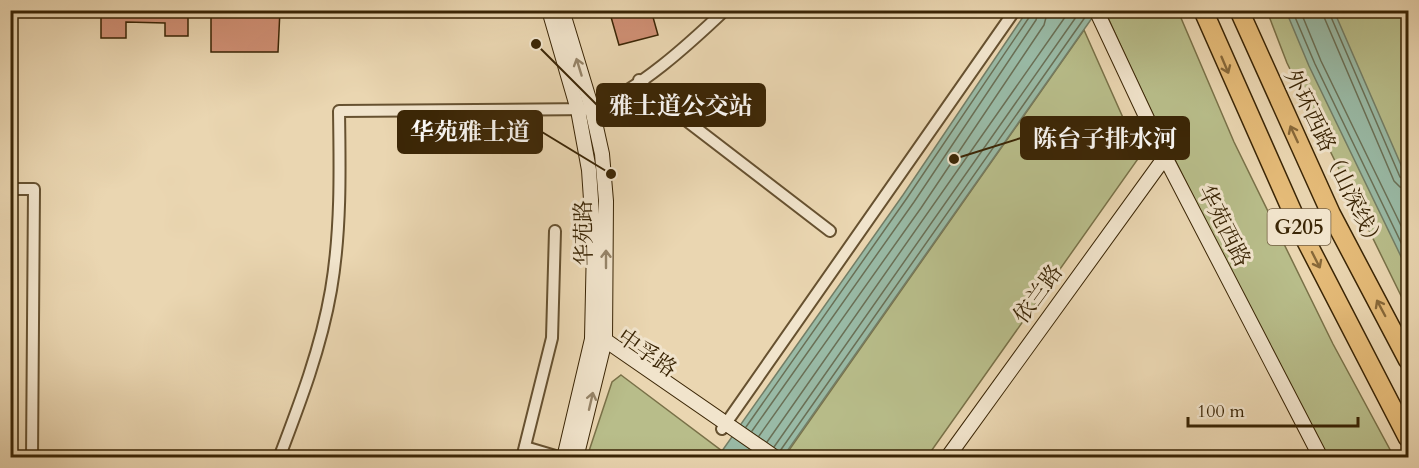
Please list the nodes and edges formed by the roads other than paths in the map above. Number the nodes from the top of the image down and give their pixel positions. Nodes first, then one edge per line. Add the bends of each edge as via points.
1 (549, 10) edge
2 (562, 10) edge
3 (725, 10) edge
4 (1015, 10) edge
5 (1096, 10) edge
6 (1203, 10) edge
7 (1239, 10) edge
8 (639, 80) junction
9 (585, 109) junction
10 (1165, 157) junction
11 (10, 189) edge
12 (555, 231) dead end
13 (830, 231) dead end
14 (600, 315) junction
15 (603, 343) junction
16 (621, 355) junction
17 (1408, 360) edge
18 (726, 428) junction
19 (1408, 438) edge
20 (524, 452) edge
21 (32, 458) edge
22 (279, 458) edge
23 (563, 458) edge
24 (576, 458) edge
25 (763, 458) edge
26 (776, 458) edge
27 (947, 458) edge
28 (1321, 458) edge

1 - 9 main road, 华苑路
9 -> 2 main road, 华苑路
3 - 8 street via 681,51
4 - 18 street
5 - 10 main road, 华苑西路
6 -> 19 highway, G205 via 1300,229
17 -> 7 highway, 外环西路（山深线） / G205 via 1331,214
8 - 9 street via 607,102
8 - 13 street via 653,95
9 - 14 main road, 华苑路 via 602,154 606,201
9 - 22 street via 339,111 340,176 331,290 316,354
10 - 27 main road, 依兰路
10 - 28 main road, 华苑西路
11 - 21 street via 34,189
12 - 20 street via 552,338
14 - 15 main road, 华苑路
14 - 16 main road
15 - 16 main road, 中孚路
15 - 23 main road, 华苑路 via 585,375
24 -> 15 main road, 华苑路
16 - 18 main road, 中孚路
18 - 25 main road
18 - 26 main road
20 - 23 street

